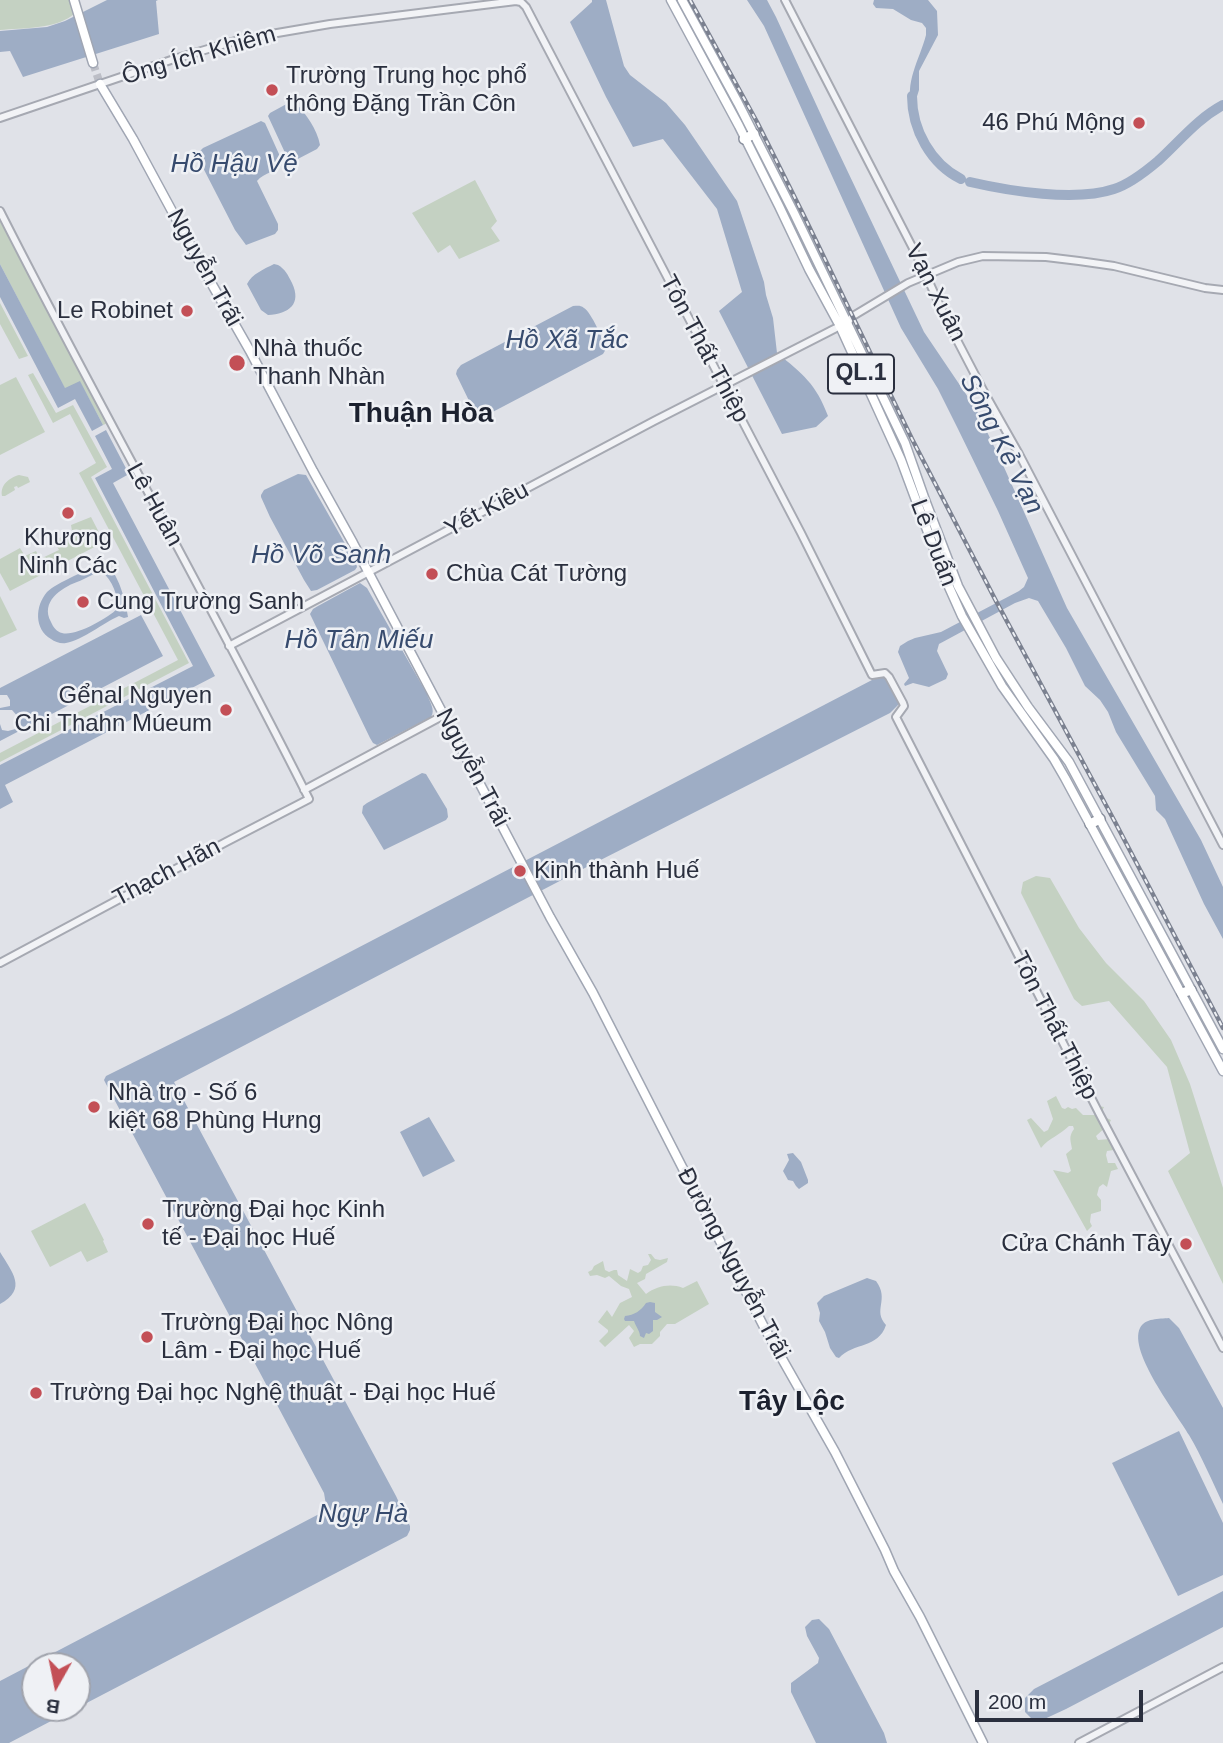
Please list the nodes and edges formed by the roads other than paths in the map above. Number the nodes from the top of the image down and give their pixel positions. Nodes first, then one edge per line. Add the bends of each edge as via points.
1 (74, 0) edge
2 (671, 0) edge
3 (682, 0) edge
4 (785, 0) edge
5 (526, 7) joint
6 (93, 63) tunnel mouth
7 (100, 84) junction
8 (0, 118) edge
9 (754, 134) junction
10 (744, 139) junction
11 (0, 211) edge
12 (926, 276) junction
13 (1223, 290) edge
14 (843, 325) junction
15 (723, 385) junction
16 (911, 456) junction
17 (901, 460) junction
18 (368, 572) junction
19 (229, 646) junction
20 (444, 715) junction
21 (304, 790) junction
22 (309, 799) joint
23 (1100, 819) junction
24 (1090, 824) junction
25 (1223, 845) edge
26 (539, 897) joint
27 (0, 963) edge
28 (1187, 991) junction
29 (1223, 1049) edge
30 (1223, 1072) edge
31 (1223, 1348) edge
32 (1223, 1667) edge
33 (983, 1743) edge
34 (1079, 1743) edge

1 - 6 main road
2 - 10 main road, Lê Duẩn / QL.1
3 - 9 main road, Lê Duẩn / QL.1
4 - 12 street, Vạn Xuân
5 - 7 street, Ông Ích Khiêm via 516,1 271,33 208,48
5 - 15 street, Tôn Thất Thiệp
7 - 8 street, Ông Ích Khiêm
7 - 18 main road, Nguyễn Trãi
9 - 10 highway
9 - 14 main road, Lê Duẩn / QL.1
10 - 14 main road, Lê Duẩn / QL.1 via 809,270
11 - 19 street, Lê Huân
12 - 13 street via 983,256 1032,257 1114,266
12 - 14 street via 880,299
12 - 25 street, Vạn Xuân
14 - 15 street, Yết Kiêu
14 - 16 main road, Lê Duẩn / QL.1
14 - 17 main road, Lê Duẩn / QL.1
15 - 18 street, Yết Kiêu
15 - 31 street, Tôn Thất Thiệp via 872,675 890,677 904,706 896,717
16 - 17 main road
16 - 23 main road, Lê Duẩn / QL.1 via 958,586 996,658 1069,762
17 - 24 main road, Lê Duẩn / QL.1 via 962,616
18 - 19 street, Yết Kiêu
18 - 20 main road, Nguyễn Trãi
19 - 21 street, Lê Huân
20 - 21 street
20 - 26 main road, Nguyễn Trãi
21 - 22 street, Lê Huân
22 - 27 street, Thạch Hãn
23 - 24 highway
23 - 28 main road, Lê Duẩn / QL.1
24 - 28 main road, Lê Duẩn / QL.1
26 - 33 main road, Đường Nguyễn Trãi via 835,1452
28 - 29 main road, Lê Duẩn / QL.1
28 - 30 main road, Lê Duẩn / QL.1
32 - 34 street

